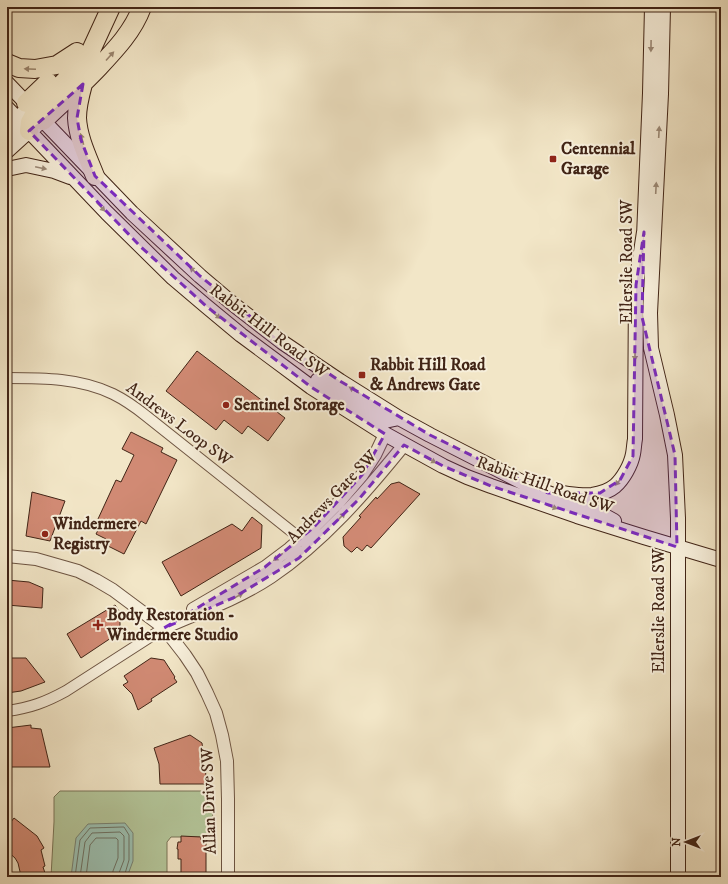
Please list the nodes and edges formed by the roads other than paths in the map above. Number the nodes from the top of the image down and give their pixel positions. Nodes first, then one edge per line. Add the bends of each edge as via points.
1 (111, 7) edge
2 (142, 7) edge
3 (652, 7) edge
4 (662, 7) edge
5 (101, 27) junction
6 (77, 52) junction
7 (7, 64) edge
8 (7, 83) edge
9 (83, 84) junction
10 (22, 116) edge
11 (7, 132) edge
12 (7, 151) edge
13 (7, 169) edge
14 (95, 176) junction
15 (74, 179) junction
16 (644, 232) junction
17 (651, 348) junction
18 (279, 364) junction
19 (7, 378) edge
20 (399, 418) junction
21 (385, 434) junction
22 (404, 445) junction
23 (548, 493) junction
24 (644, 537) junction
25 (300, 539) junction
26 (311, 546) junction
27 (677, 547) junction
28 (7, 556) edge
29 (721, 560) edge
30 (164, 628) junction
31 (7, 711) edge
32 (228, 877) edge
33 (678, 877) edge

1 - 5 highway
9 -> 2 highway via 123,41
3 -> 16 main road, Ellerslie Road SW
17 -> 4 main road, Ellerslie Road SW via 650,313 661,94
5 - 6 highway
5 - 10 highway via 88,57 47,99
6 -> 7 highway via 57,65 35,69
6 - 10 highway
8 - 10 main road
9 - 10 highway
14 -> 9 highway via 81,140 77,118
10 - 11 main road
10 - 12 main road
10 - 14 main road, Rabbit Hill Road SW
10 - 15 main road, Rabbit Hill Road SW
13 -> 15 main road via 26,165 54,171
20 -> 14 main road, Rabbit Hill Road SW via 340,382 233,304 168,247
15 -> 18 main road, Rabbit Hill Road SW via 173,278
16 - 17 main road, Ellerslie Road SW via 642,317 646,340
16 -> 23 main road via 636,285 633,456 620,480 600,493
17 - 27 main road, Ellerslie Road SW via 675,455
18 - 20 main road via 312,376 385,421
18 - 21 main road, Rabbit Hill Road SW
19 - 25 street, Andrews Loop SW via 79,382 113,394 145,415
20 - 23 main road, Rabbit Hill Road SW via 470,456
21 - 22 main road, Rabbit Hill Road SW
21 - 25 street, Andrews Gate SW via 362,475 338,503
22 -> 24 main road, Rabbit Hill Road SW via 467,477
26 -> 22 street, Andrews Gate SW via 359,499
23 - 24 main road, Rabbit Hill Road SW via 603,514
24 - 27 main road, Rabbit Hill Road SW
25 - 26 street, Andrews Loop SW
25 -> 30 street, Andrews Gate SW via 264,567
30 -> 26 street, Andrews Gate SW via 233,598 270,578 299,558
27 - 29 main road, Rabbit Hill Road SW
27 - 33 main road, Ellerslie Road SW
28 - 30 street, Allan Drive SW via 36,559 78,571 113,590
30 - 31 street via 66,692 35,706
30 - 32 street, Allan Drive SW via 197,673 222,735 227,761

